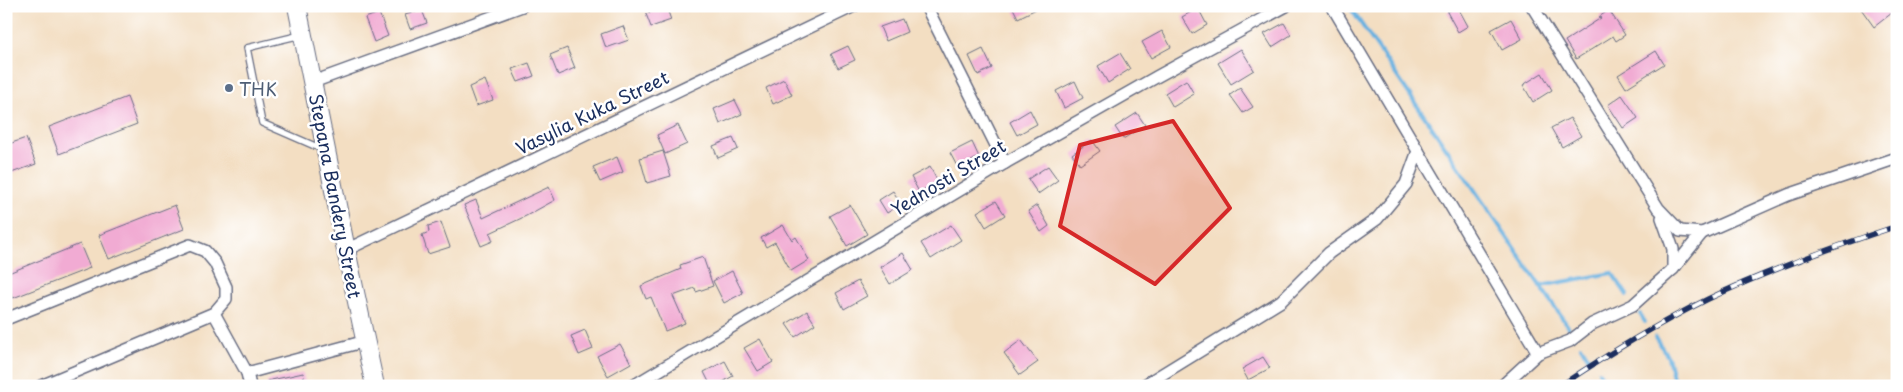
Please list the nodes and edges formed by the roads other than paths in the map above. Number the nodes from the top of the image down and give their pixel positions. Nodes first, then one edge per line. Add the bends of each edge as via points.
1 (297, 6) edge
2 (522, 6) edge
3 (854, 6) edge
4 (926, 6) edge
5 (1286, 6) edge
6 (1332, 6) edge
7 (1532, 6) edge
8 (303, 34) junction
9 (313, 82) junction
10 (1418, 151) junction
11 (326, 152) junction
12 (1897, 158) edge
13 (1005, 164) junction
14 (1658, 208) junction
15 (1702, 233) junction
16 (346, 250) junction
17 (1673, 269) junction
18 (214, 313) junction
19 (6, 319) edge
20 (366, 341) junction
21 (1538, 354) junction
22 (247, 373) junction
23 (40, 386) edge
24 (250, 386) edge
25 (375, 386) edge
26 (633, 386) edge
27 (1143, 386) edge
28 (1502, 386) edge

1 - 8 main road, Stepana Bandery Street
2 - 9 street
3 - 16 street, Vasylia Kuka Street
4 - 13 street
5 - 13 street, Yednosti Street
6 - 10 street
7 - 14 street
8 - 9 main road, Stepana Bandery Street
8 - 11 lane via 247,48 262,122
9 - 11 main road, Stepana Bandery Street
10 - 21 street
10 - 27 street via 1406,184 1377,219 1329,253 1281,301
11 - 16 main road, Stepana Bandery Street
12 - 15 street via 1788,195
13 - 26 street, Yednosti Street
14 - 15 street via 1680,231
14 - 17 street via 1673,248
15 - 17 street
16 - 20 main road, Stepana Bandery Street
17 - 21 street via 1633,305 1592,324 1570,341
18 - 19 street via 226,299 226,287 215,263 205,251 190,245
18 - 22 street
18 - 23 street
20 - 22 street
20 - 25 main road, Stepana Bandery Street
21 - 28 street
22 - 24 street

